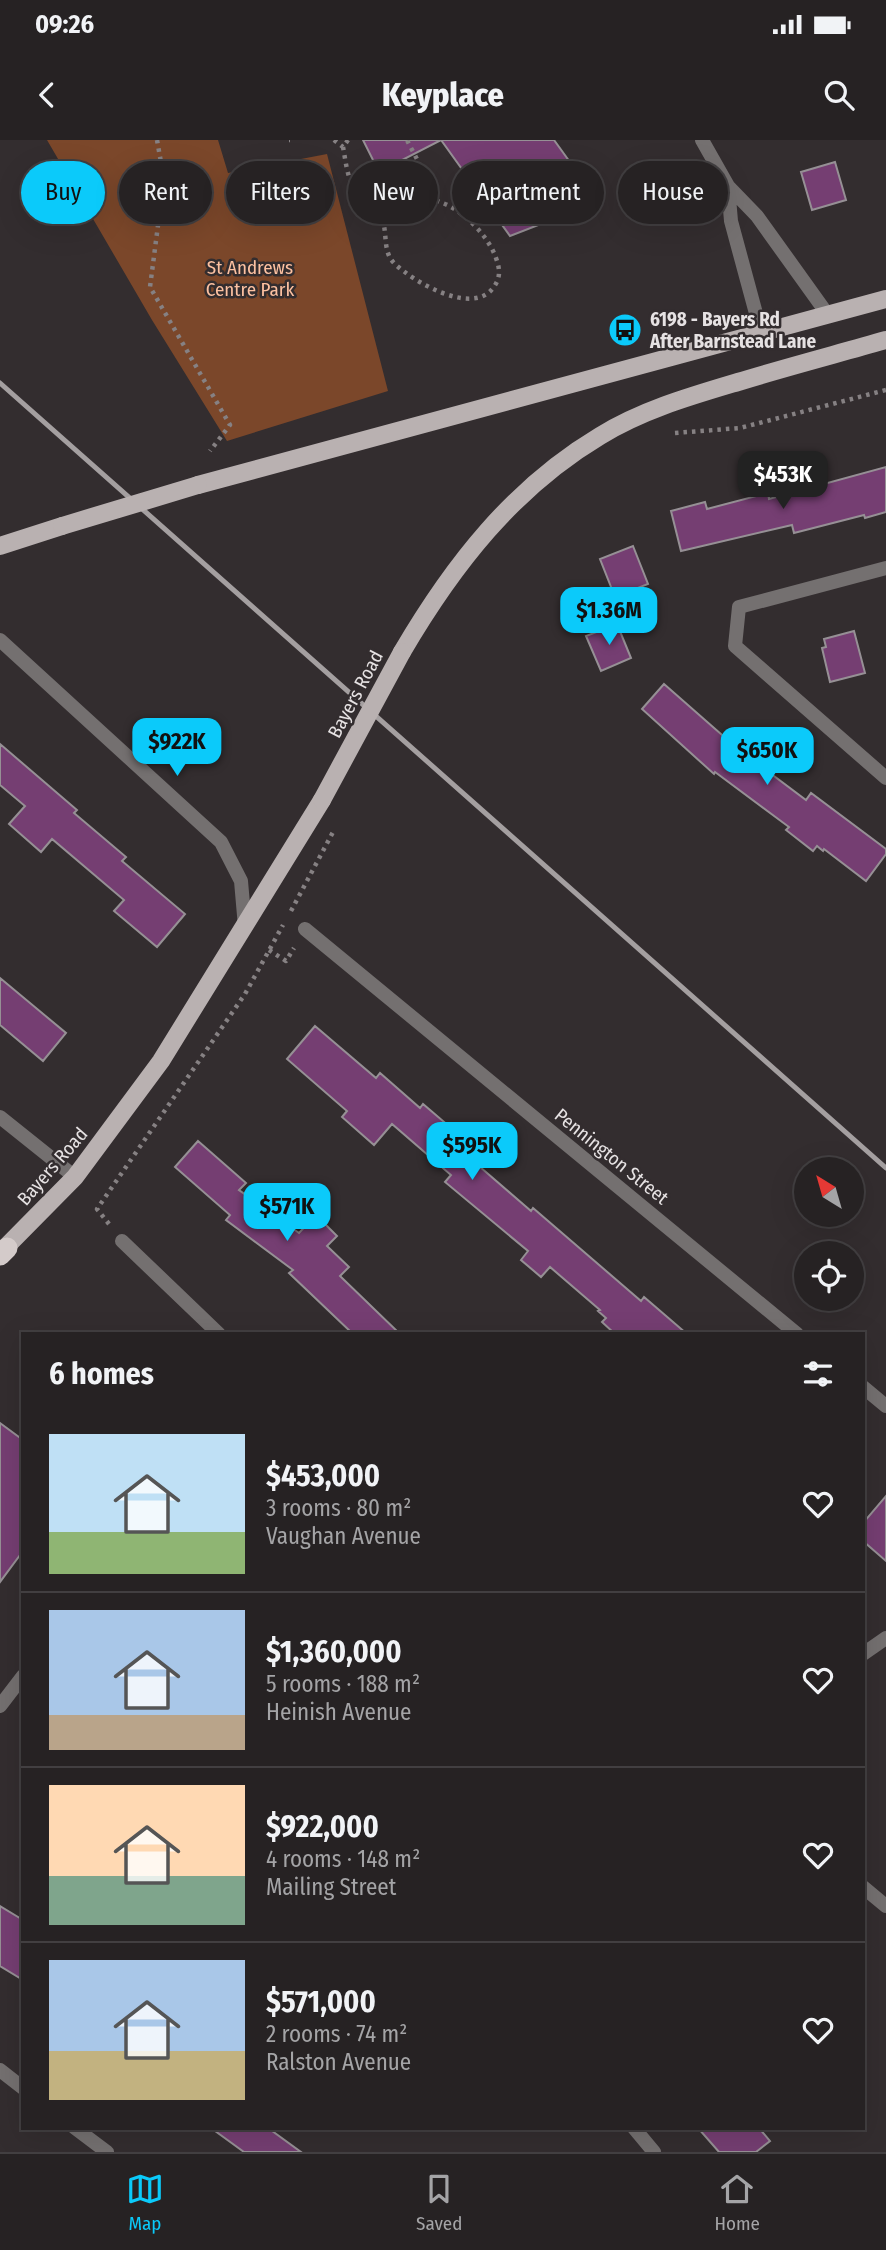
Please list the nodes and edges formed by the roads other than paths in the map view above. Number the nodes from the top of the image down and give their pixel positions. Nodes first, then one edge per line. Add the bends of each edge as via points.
1 (702, 140) edge
2 (714, 161) edge
3 (728, 186) joint
4 (886, 299) edge
5 (828, 314) junction
6 (761, 332) junction
7 (886, 340) edge
8 (0, 546) edge
9 (886, 568) edge
10 (0, 640) edge
11 (0, 650) edge
12 (33, 671) junction
13 (886, 778) edge
14 (245, 927) junction
15 (305, 929) road end
16 (0, 1117) edge
17 (75, 1177) junction
18 (122, 1241) dead end
19 (2, 1252) edge
20 (217, 1332) edge
21 (795, 1332) edge
22 (865, 1389) edge
23 (886, 1406) edge
24 (886, 1638) edge
25 (865, 1653) edge
26 (21, 1679) edge
27 (0, 1706) edge
28 (865, 1889) edge
29 (886, 1906) edge
30 (0, 2070) edge
31 (21, 2086) edge
32 (78, 2130) edge
33 (636, 2130) edge
34 (107, 2152) edge
35 (654, 2152) edge

1 - 2 street
3 - 5 street via 757,216
3 - 6 street via 731,222
4 - 5 main road
5 - 6 main road
6 - 8 main road, bridge via 198,485
7 - 14 main road, Bayers Road, bridge via 684,398 600,436 519,495 485,531 428,608 322,800
9 - 13 street via 739,607 735,646
10 - 12 street
11 - 12 street
12 - 14 street via 221,842 241,881
14 - 17 main road, Bayers Road via 161,1061
15 - 21 street, Pennington Street
16 - 17 street
17 - 19 main road, Bayers Road
18 - 20 street
22 - 23 street
24 - 25 street
26 - 27 street
28 - 29 street
30 - 31 street
32 - 34 street
33 - 35 street

